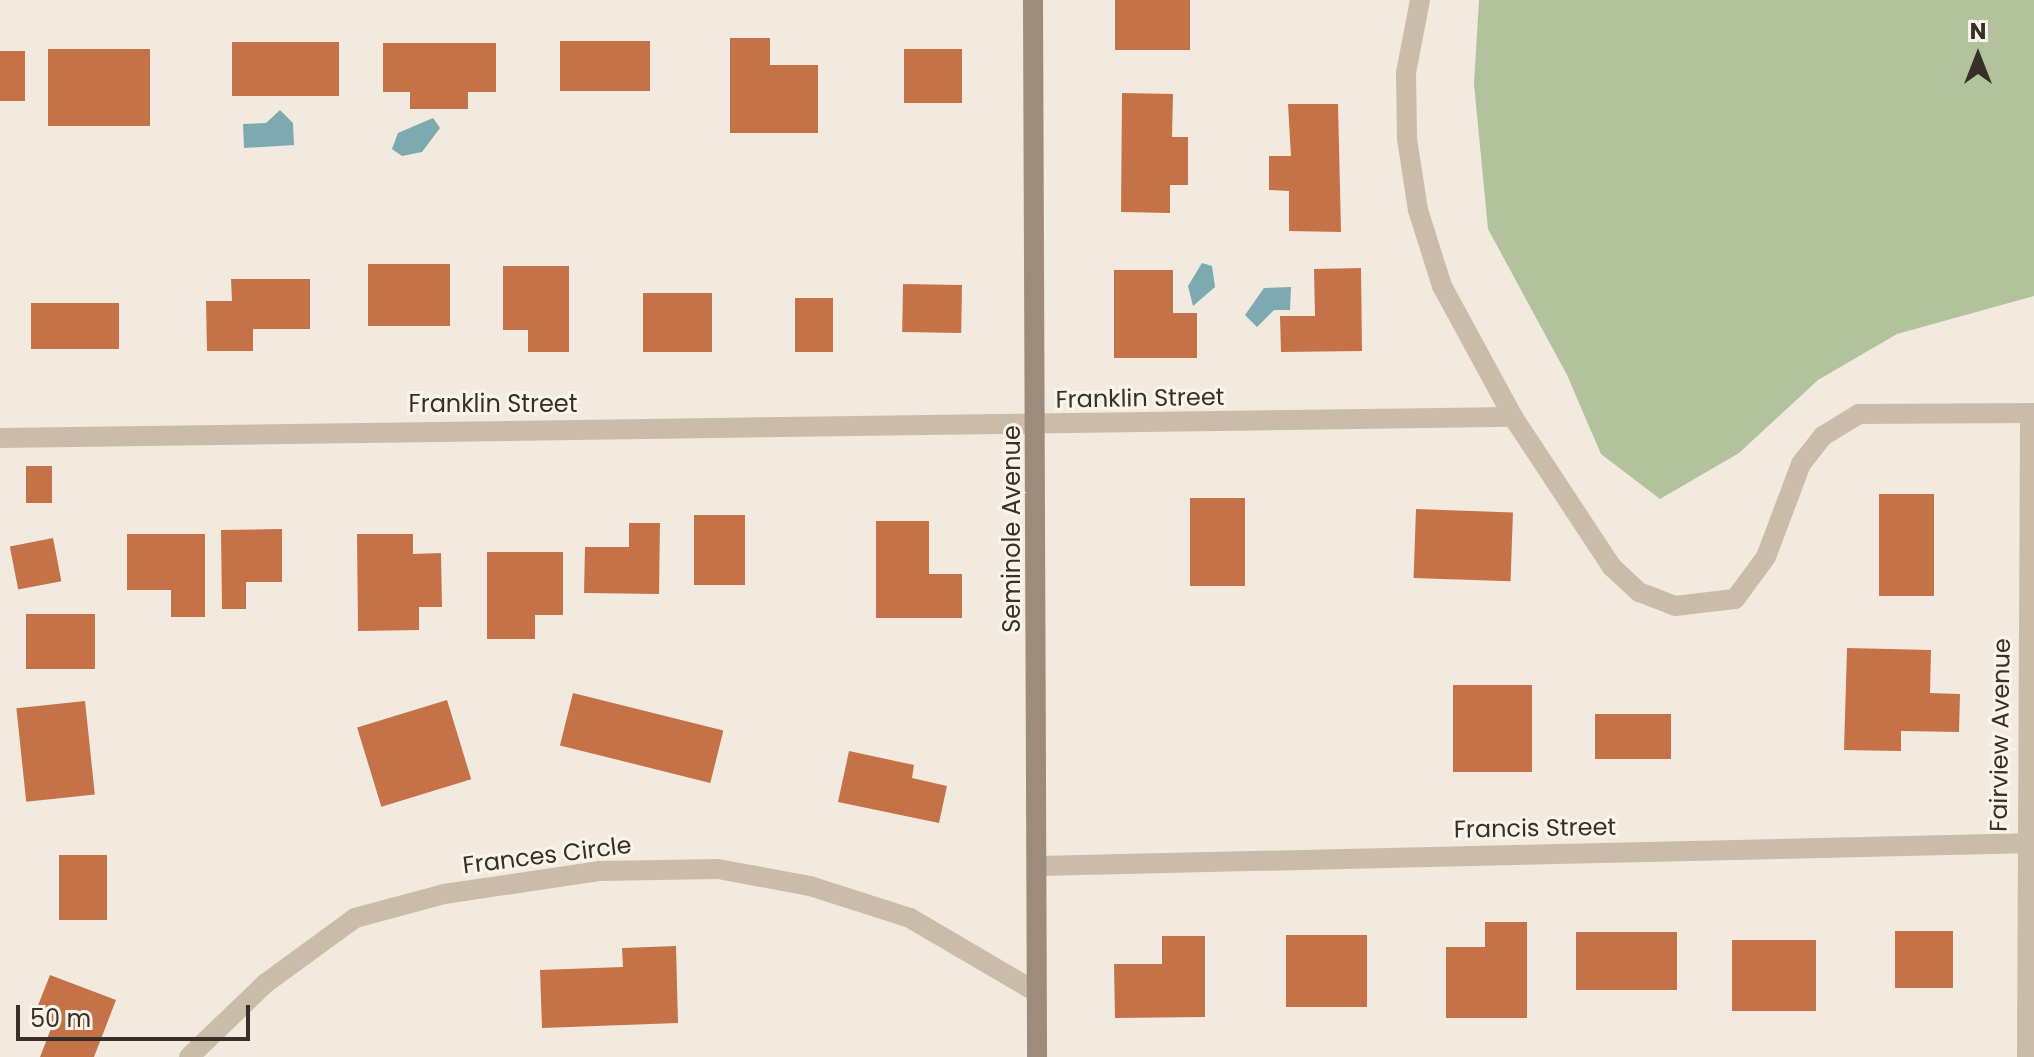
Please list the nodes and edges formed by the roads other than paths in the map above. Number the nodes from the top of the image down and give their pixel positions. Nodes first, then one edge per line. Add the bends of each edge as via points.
1 (1033, 0) edge
2 (1420, 0) edge
3 (2032, 413) edge
4 (1513, 417) junction
5 (1038, 425) junction
6 (0, 438) edge
7 (2030, 843) edge
8 (1038, 866) junction
9 (1036, 992) junction
10 (189, 1057) edge
11 (1037, 1057) edge
12 (2027, 1057) edge

1 - 5 street, Seminole Avenue
2 - 4 street via 1406,73 1418,210 1442,286
3 - 4 street via 1859,414 1823,436 1801,464 1752,582 1735,599 1706,606 1675,606 1639,592 1612,567
3 - 7 street, Fairview Avenue
4 - 5 street, Franklin Street
5 - 6 street, Franklin Street
5 - 8 street, Seminole Avenue
7 - 8 street, Francis Street
7 - 12 street, Fairview Avenue
8 - 9 street, Seminole Avenue
9 - 10 street, Frances Circle via 910,918 810,886 718,869 600,871 444,894 355,918 266,983
9 - 11 street, Seminole Avenue

